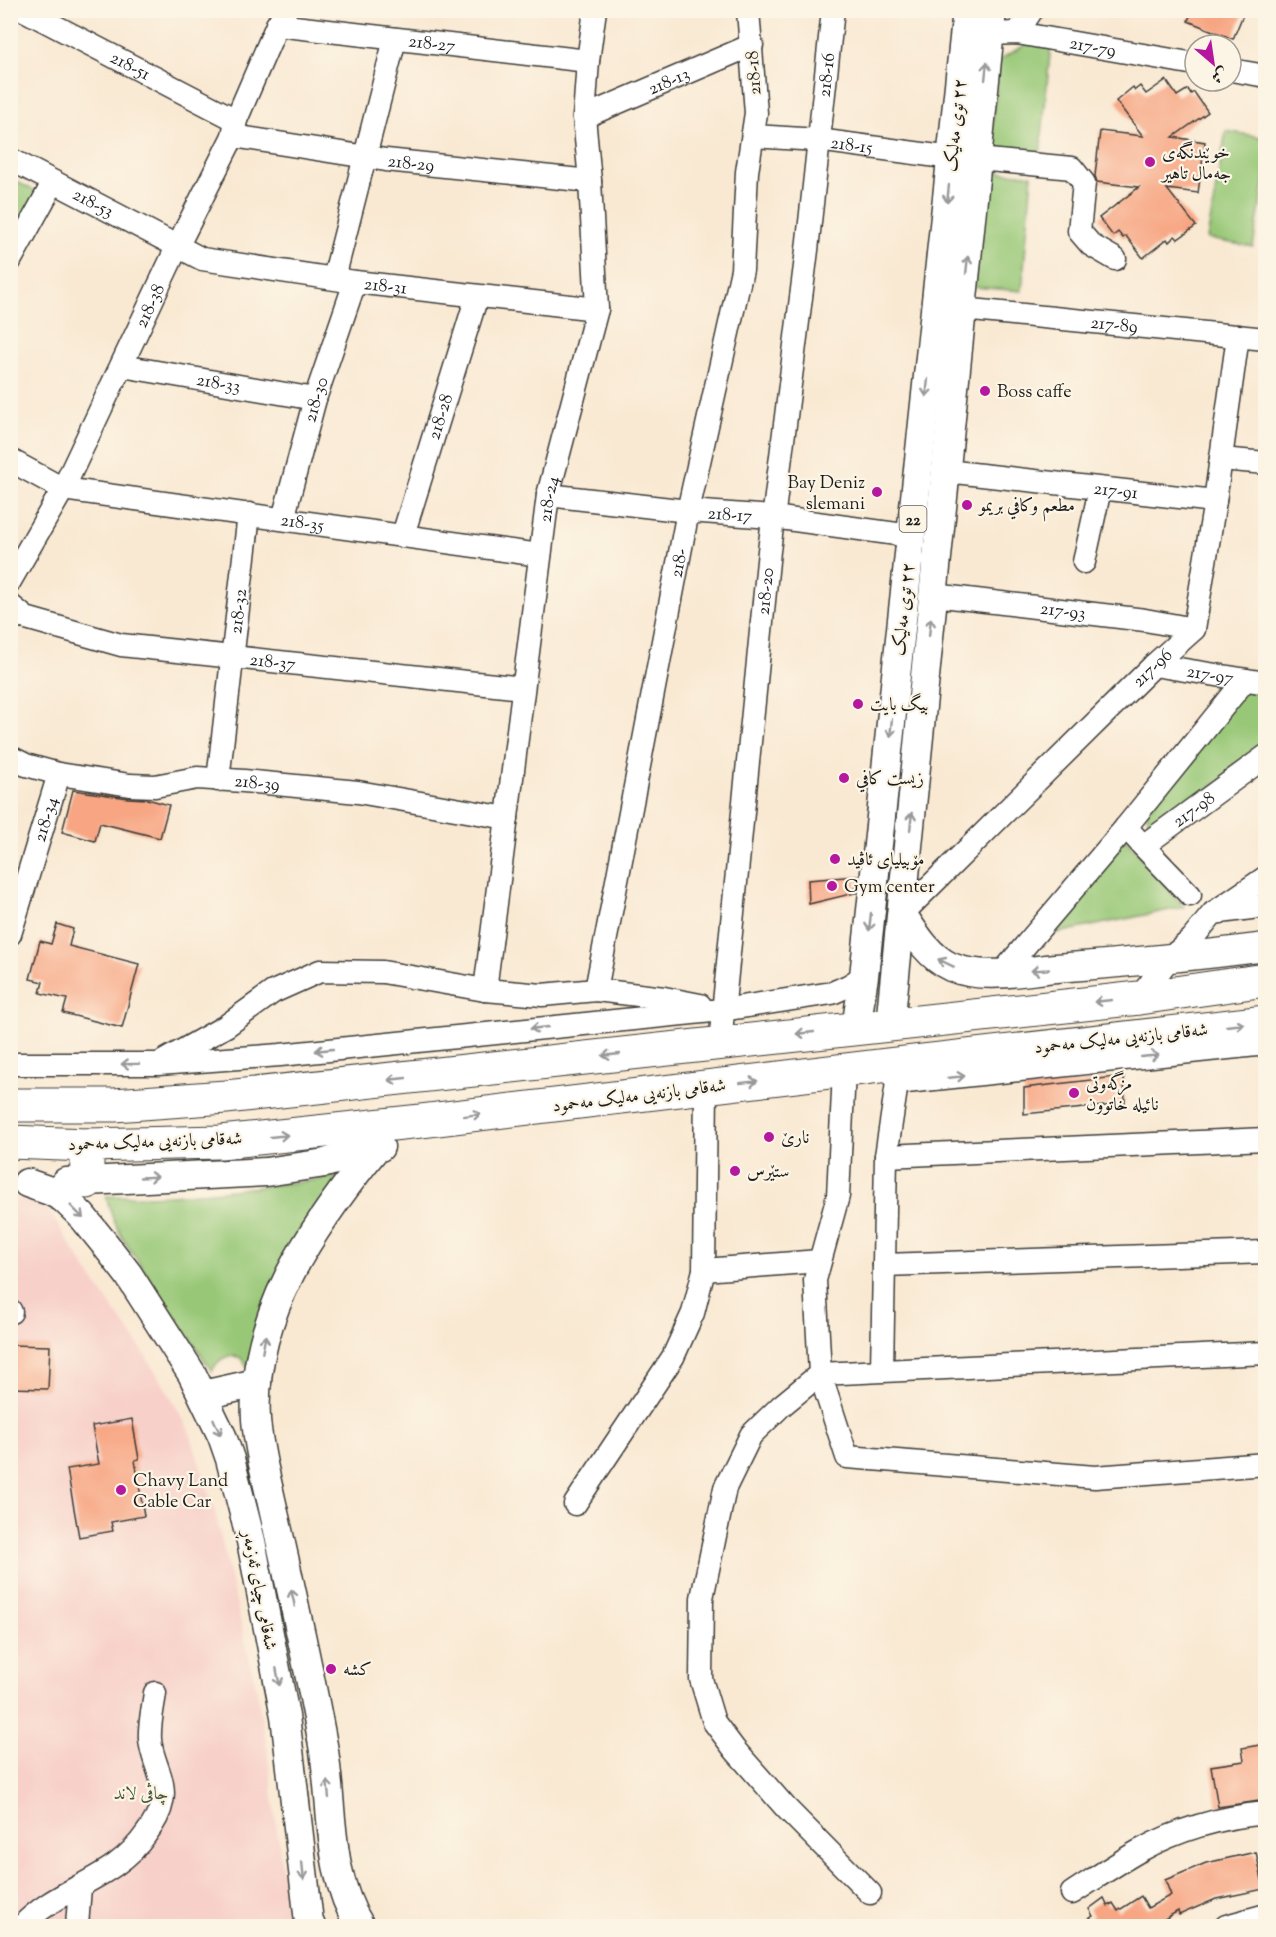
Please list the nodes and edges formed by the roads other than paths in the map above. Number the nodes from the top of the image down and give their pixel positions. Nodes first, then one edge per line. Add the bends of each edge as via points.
1 (24, 10) edge
2 (595, 10) edge
3 (748, 10) edge
4 (833, 10) edge
5 (967, 10) edge
6 (1032, 10) edge
7 (281, 18) edge
8 (1000, 26) edge
9 (395, 39) junction
10 (752, 45) junction
11 (588, 61) junction
12 (1183, 62) edge
13 (1243, 72) edge
14 (1266, 76) edge
15 (584, 117) junction
16 (235, 128) junction
17 (753, 136) junction
18 (818, 140) junction
19 (366, 157) junction
20 (965, 158) junction
21 (10, 159) edge
22 (590, 181) junction
23 (53, 183) junction
24 (178, 245) junction
25 (1115, 259) dead end
26 (10, 261) edge
27 (344, 280) junction
28 (477, 296) junction
29 (597, 309) junction
30 (962, 309) junction
31 (1238, 336) junction
32 (1266, 339) edge
33 (122, 366) junction
34 (315, 399) junction
35 (10, 459) edge
36 (1221, 459) junction
37 (1266, 463) edge
38 (946, 471) junction
39 (63, 489) junction
40 (1100, 489) junction
41 (548, 495) junction
42 (1215, 501) junction
43 (688, 511) junction
44 (249, 514) junction
45 (773, 517) junction
46 (283, 519) junction
47 (403, 535) junction
48 (911, 536) junction
49 (540, 555) junction
50 (1084, 562) dead end
51 (10, 581) edge
52 (934, 595) junction
53 (18, 612) edge
54 (1194, 629) junction
55 (232, 657) junction
56 (1154, 665) junction
57 (1255, 682) edge
58 (523, 688) junction
59 (1266, 756) edge
60 (10, 758) edge
61 (59, 774) junction
62 (219, 780) junction
63 (507, 818) junction
64 (1126, 827) junction
65 (1143, 846) junction
66 (1266, 878) edge
67 (1190, 895) dead end
68 (1266, 906) edge
69 (1213, 913) junction
70 (902, 914) junction
71 (10, 934) edge
72 (1266, 947) edge
73 (1168, 960) junction
74 (1002, 972) junction
75 (864, 976) junction
76 (1266, 980) edge
77 (485, 990) junction
78 (596, 990) junction
79 (1139, 998) junction
80 (722, 1010) junction
81 (1266, 1022) edge
82 (890, 1025) junction
83 (856, 1028) junction
84 (720, 1043) junction
85 (1266, 1044) edge
86 (10, 1064) edge
87 (158, 1064) junction
88 (844, 1071) junction
89 (893, 1074) junction
90 (706, 1087) junction
91 (10, 1105) edge
92 (421, 1121) junction
93 (1266, 1138) edge
94 (10, 1142) edge
95 (87, 1145) junction
96 (375, 1149) junction
97 (886, 1156) junction
98 (19, 1182) edge
99 (87, 1182) junction
100 (1266, 1252) edge
101 (819, 1261) junction
102 (884, 1265) junction
103 (704, 1270) junction
104 (1266, 1353) edge
105 (882, 1370) junction
106 (820, 1374) junction
107 (257, 1383) junction
108 (203, 1395) junction
109 (1266, 1464) edge
110 (575, 1504) dead end
111 (155, 1693) dead end
112 (1266, 1813) edge
113 (80, 1887) junction
114 (870, 1893) dead end
115 (1072, 1893) dead end
116 (1266, 1915) edge
117 (22, 1926) edge
118 (77, 1926) edge
119 (311, 1926) edge
120 (360, 1926) edge
121 (1226, 1926) edge

1 - 16 street, 218-51
2 - 11 street, 218-24
3 - 10 street, 218-18
4 - 18 street, 218-16
5 - 20 main road, ٢٢ توی مەلیک / 22
6 - 8 street
7 - 9 street, 218-27
7 - 16 street, 218-38
8 - 12 street, 217-79
20 -> 8 main road, ٢٢ توی مەلیک / 22
9 - 11 street, 218-27
9 - 19 street, 218-30
10 - 15 street, 218-13
10 - 17 street, 218-18 via 756,113
11 - 15 street, 218-24
13 - 14 street
15 - 22 street, 218-24
16 - 19 street, 218-29
16 - 24 street, 218-38
17 - 18 street, 218-15
17 - 43 street, 218- via 747,172 742,270
18 - 20 street, 218-15
18 - 45 street, 218-20
19 - 22 street, 218-29
19 - 27 street, 218-30
20 - 25 street, 218-15 via 1071,168 1084,183 1079,231 1091,245
30 -> 20 main road, ٢٢ توی مەلیک / 22
20 -> 48 main road, ٢٢ توی مەلیک / 22
21 - 23 street, 218-53
22 - 29 street, 218-24
23 - 24 street, 218-53
23 - 26 street
24 - 27 street, 218-31 via 202,259
24 - 33 street, 218-38
27 - 28 street, 218-31
27 - 34 street, 218-30
28 - 29 street, 218-31
28 - 47 street, 218-28
29 - 41 street, 218-24
30 - 31 street, 217-89
30 - 38 main road, ٢٢ توی مەلیک / 22
31 - 32 street, 217-89
31 - 36 street
33 - 34 street, 218-33
33 - 39 street, 218-38
34 - 46 street, 218-30
35 - 39 street
36 - 37 street
36 - 42 street
38 - 40 street, 217-91
38 - 52 main road, ٢٢ توی مەلیک / 22
39 - 44 street, 218-35
39 - 51 street, 218-38
40 - 42 street, 217-91
40 - 50 street
41 - 43 street, 218-17
41 - 49 street, 218-24
42 - 54 street
43 - 45 street, 218-17
43 - 78 street, 218-
44 - 46 street, 218-35
44 - 55 street, 218-32
45 - 48 street, 218-17
45 - 80 street, 218-20
46 - 47 street, 218-35
47 - 49 street, 218-35
48 -> 75 main road, ٢٢ توی مەلیک / 22
49 - 58 street, 218-24
52 - 54 street, 217-93
70 -> 52 main road, ٢٢ توی مەلیک / 22
53 - 55 street, 218-37 via 121,645
54 - 56 street, 217-96
55 - 58 street, 218-37
55 - 62 street, 218-32
56 - 57 street, 217-97
56 - 70 street, 217-96
57 - 64 street
58 - 63 street, 218-24
59 - 65 street, 217-98
60 - 61 street, 218-39
61 - 62 street, 218-39 via 155,786 197,778
61 - 71 street, 218-34
62 - 63 street, 218-39 via 358,792
63 - 77 street, 218-24
64 - 65 street
64 - 74 street
65 - 67 street
66 - 69 street
68 - 69 street
69 - 73 street
74 -> 70 main road via 972,973 935,958
70 - 82 main road, ٢٢ توی مەلیک / 22
72 - 73 main road
73 -> 74 main road
73 - 79 street
75 - 80 street via 832,993
75 - 83 main road, ٢٢ توی مەلیک / 22
76 - 79 highway, شەقامی بازنەیی مەلیک مەحمود
77 - 78 street via 542,995
77 - 87 street via 383,972 320,971 273,992 226,1026
78 - 80 street
79 -> 82 highway, شەقامی بازنەیی مەلیک مەحمود
80 - 84 street, 218-20
80 -> 87 street
89 -> 81 highway, شەقامی بازنەیی مەلیک مەحمود
82 - 83 highway, شەقامی بازنەیی مەلیک مەحمود
83 -> 84 highway, شەقامی بازنەیی مەلیک مەحمود
84 -> 91 highway, شەقامی بازنەیی مەلیک مەحمود via 226,1098 114,1105
89 -> 85 street
87 -> 86 street
88 - 89 highway, شەقامی بازنەیی مەلیک مەحمود
90 -> 88 highway, شەقامی بازنەیی مەلیک مەحمود
88 - 101 street via 838,1197
89 - 97 street
92 -> 90 highway, شەقامی بازنەیی مەلیک مەحمود
90 - 103 street
95 -> 92 highway, شەقامی بازنەیی مەلیک مەحمود via 221,1142
92 - 96 main road
93 - 97 street
94 - 95 highway, شەقامی بازنەیی مەلیک مەحمود
95 - 99 highway
99 -> 96 main road via 266,1172 325,1163
107 -> 96 main road, شەقامی چیای ئەزمەڕ via 267,1330 287,1279 331,1207
97 - 102 street
98 - 99 main road
98 -> 108 main road, شەقامی چیای ئەزمەڕ via 57,1194 93,1229 139,1291
100 - 102 street
101 - 103 street
101 - 106 street via 815,1280
102 - 105 street
103 - 110 street via 693,1313 673,1357
104 - 105 street
105 - 106 street
106 - 109 street via 847,1457 1095,1477
106 - 114 street via 751,1435 725,1488 702,1598 701,1679 714,1722 735,1750
107 - 108 main road
120 -> 107 main road, شەقامی چیای ئەزمەڕ via 348,1905 336,1868 324,1747 258,1436
108 -> 119 main road, شەقامی چیای ئەزمەڕ via 230,1459 251,1541 285,1716
111 - 113 street via 150,1738 163,1791 158,1813 131,1853
112 - 115 street via 1219,1820 1184,1831 1140,1851
113 - 117 street via 44,1907
113 - 118 street
116 - 121 street

